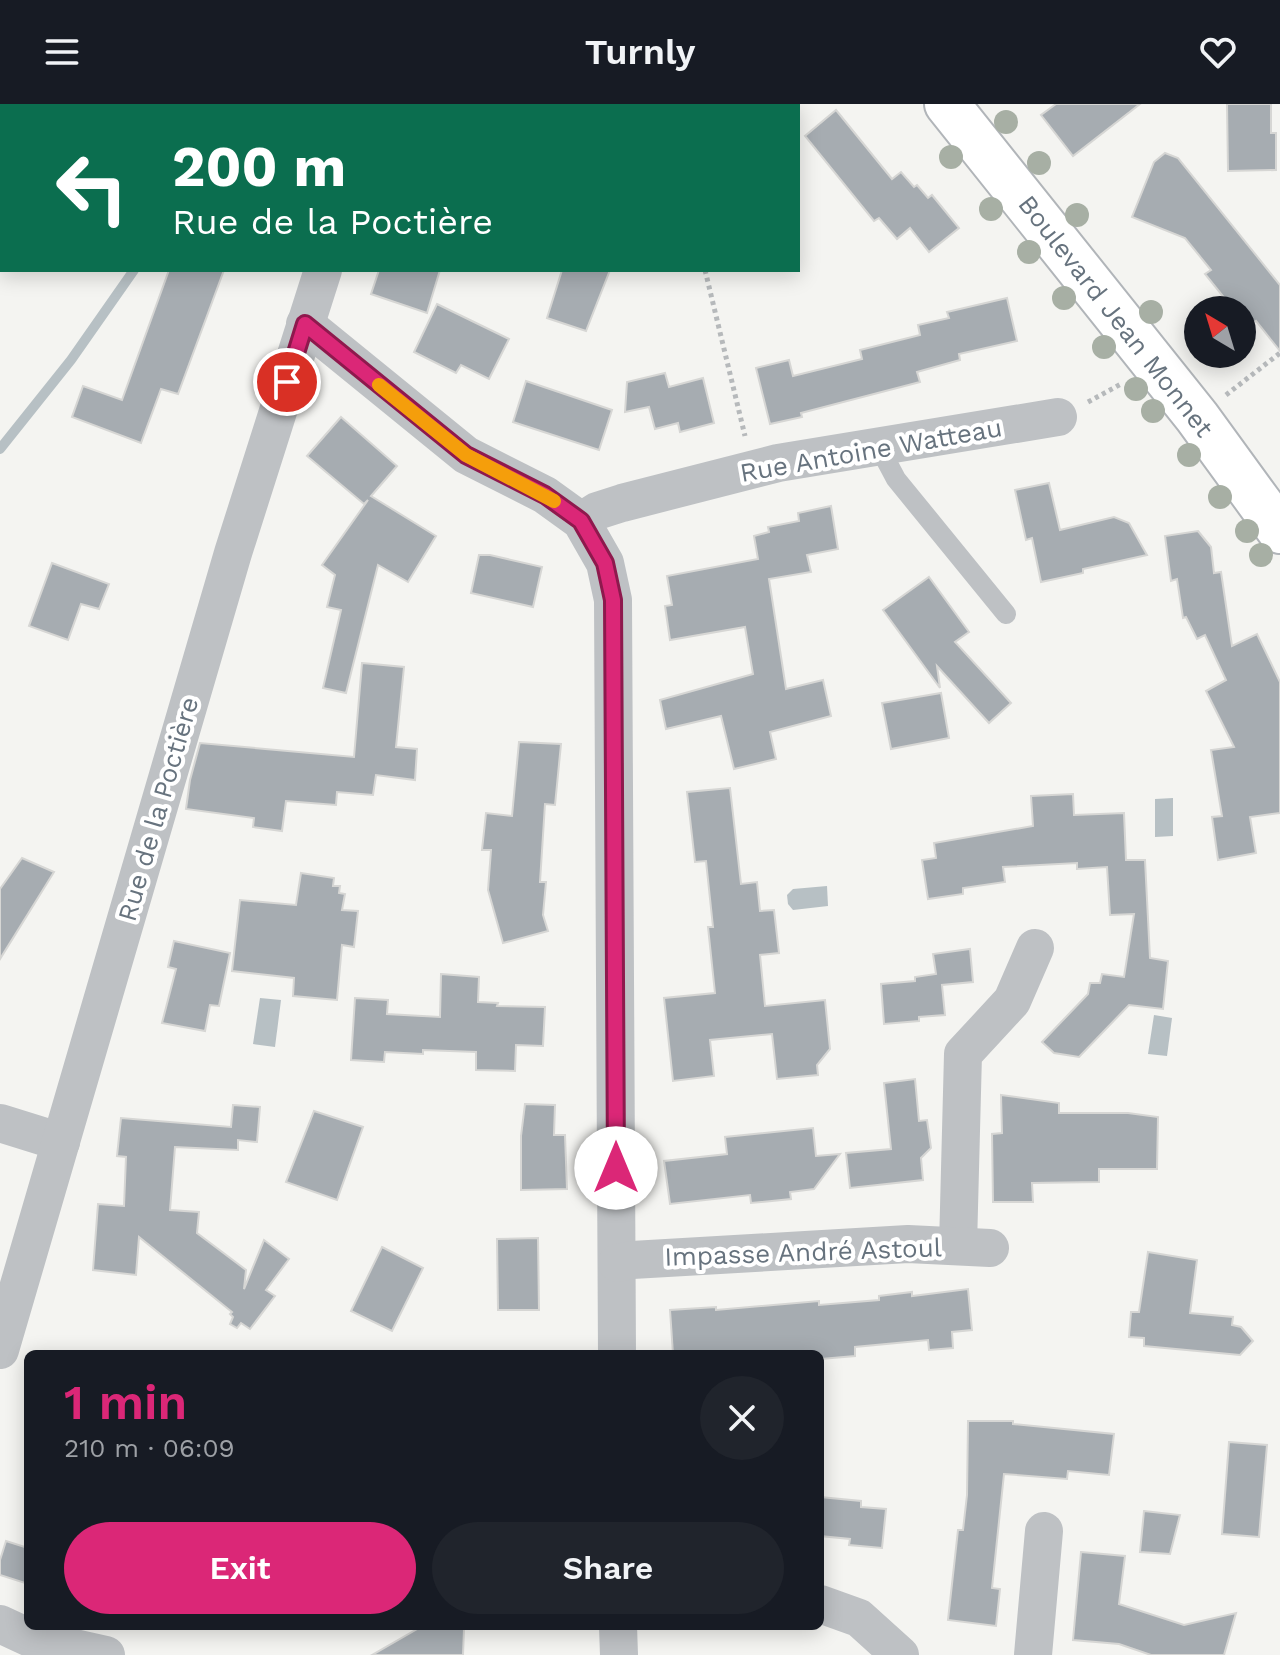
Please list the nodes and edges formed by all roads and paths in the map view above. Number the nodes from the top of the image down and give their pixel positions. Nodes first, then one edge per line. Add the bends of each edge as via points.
1 (947, 104) edge
2 (322, 272) edge
3 (705, 272) edge
4 (305, 324) junction
5 (1280, 353) edge
6 (1151, 359) junction
7 (1058, 417) joint
8 (1197, 417) junction
9 (879, 447) junction
10 (753, 470) junction
11 (581, 521) junction
12 (1280, 531) edge
13 (1006, 614) dead end
14 (1035, 948) dead end
15 (0, 1123) edge
16 (61, 1142) junction
17 (617, 1263) junction
18 (0, 1350) edge
19 (617, 1350) edge
20 (1044, 1531) dead end
21 (824, 1605) edge
22 (0, 1624) edge
23 (618, 1630) edge
24 (106, 1655) edge
25 (619, 1655) edge
26 (900, 1655) edge
27 (1033, 1655) edge

1 - 6 main road, Boulevard Jean Monnet
2 - 4 street, Rue de la Poctière
3 - 10 path
4 - 11 street via 466,455 545,495
4 - 16 street, Rue de la Poctière
5 - 8 path
6 - 7 path via 1128,381
6 - 8 main road, Boulevard Jean Monnet
7 - 9 street, Rue Antoine Watteau
8 - 12 main road, Boulevard Jean Monnet
9 - 10 street, Rue Antoine Watteau
9 - 13 lane via 896,479
10 - 11 street, Rue Antoine Watteau via 622,503
11 - 17 street via 605,563 613,600
14 - 17 street, Impasse André Astoul via 1012,1001 963,1054 974,1247 908,1244
15 - 16 street
16 - 18 street, Rue de la Poctière
17 - 19 street
20 - 27 street
21 - 26 street via 859,1618
22 - 24 street via 30,1638
23 - 25 street

